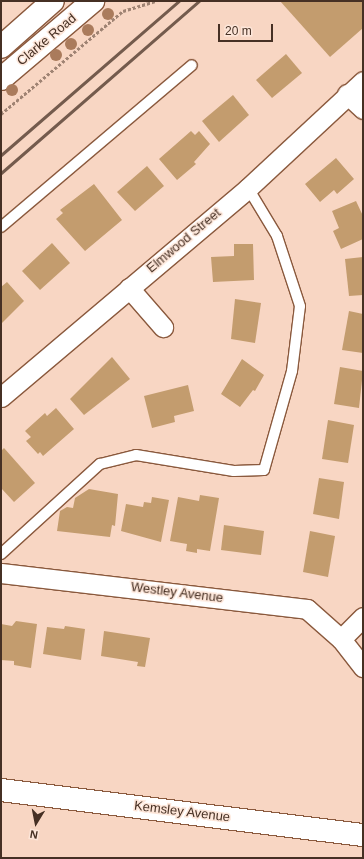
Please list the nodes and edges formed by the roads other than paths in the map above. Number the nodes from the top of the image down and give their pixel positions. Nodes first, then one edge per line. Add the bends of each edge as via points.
1 (53, 1) edge
2 (93, 1) edge
3 (1, 47) edge
4 (192, 65) dead end
5 (1, 79) edge
6 (363, 81) edge
7 (348, 94) junction
8 (363, 109) edge
9 (248, 188) junction
10 (1, 227) edge
11 (129, 288) junction
12 (163, 327) dead end
13 (1, 397) edge
14 (1, 554) edge
15 (1, 572) edge
16 (363, 617) edge
17 (341, 639) junction
18 (363, 667) edge
19 (1, 790) edge
20 (363, 835) edge

1 - 3 street, Clarke Road
2 - 5 street, Clarke Road
4 - 10 lane
6 - 7 street, Elmwood Street
7 - 8 street
7 - 9 street, Elmwood Street
9 - 11 street, Elmwood Street
9 - 14 lane via 277,236 300,306 292,371 264,470 234,471 136,456 100,464
11 - 12 street
11 - 13 street, Elmwood Street
15 - 17 street, Westley Avenue via 307,609
16 - 17 street
17 - 18 street, Westley Avenue
19 - 20 street, Kemsley Avenue

